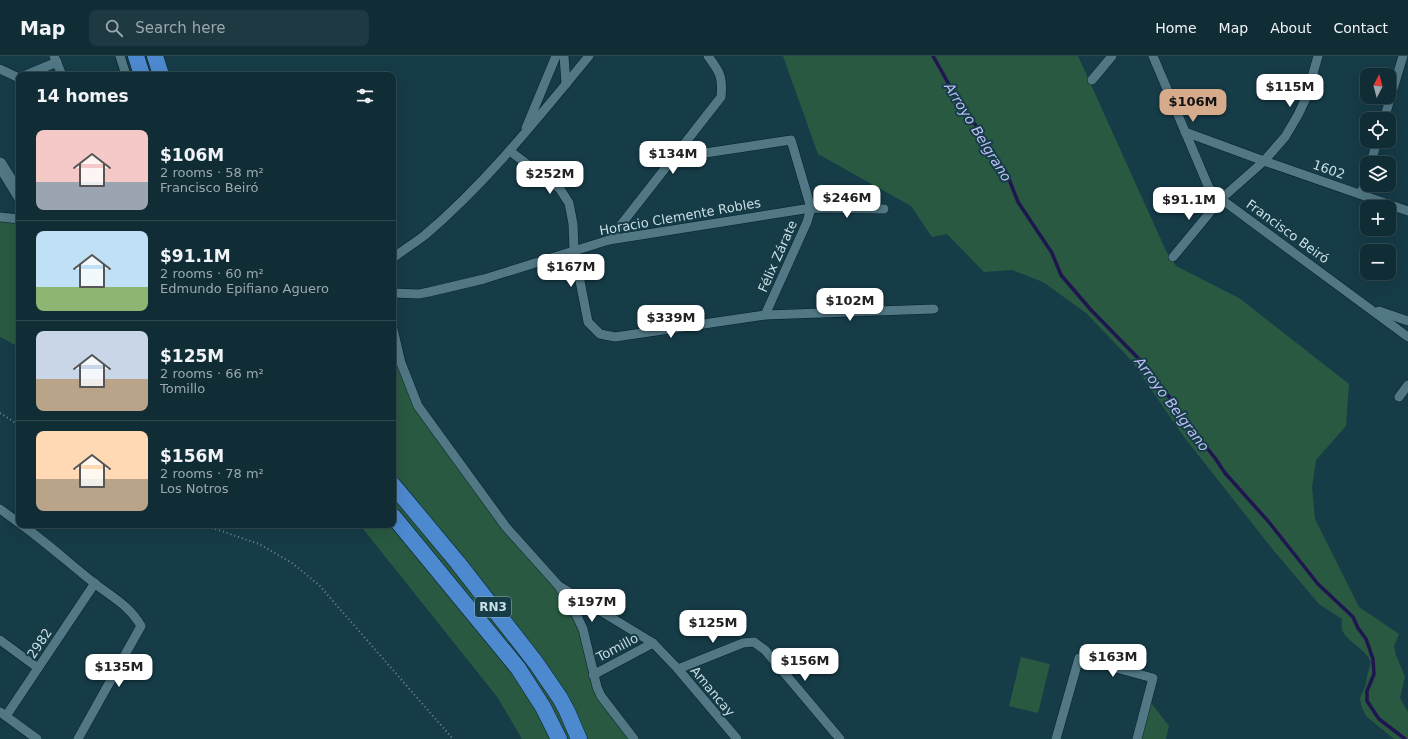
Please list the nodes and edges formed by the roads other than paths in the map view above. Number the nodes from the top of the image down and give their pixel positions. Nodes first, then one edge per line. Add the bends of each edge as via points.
1 (120, 56) edge
2 (136, 56) edge
3 (155, 56) edge
4 (556, 56) edge
5 (564, 56) edge
6 (588, 56) edge
7 (708, 56) edge
8 (1112, 56) edge
9 (1153, 56) edge
10 (1318, 56) edge
11 (1403, 56) edge
12 (55, 59) edge
13 (0, 69) edge
14 (31, 72) edge
15 (61, 72) edge
16 (125, 72) edge
17 (141, 72) edge
18 (160, 72) edge
19 (16, 77) edge
20 (1092, 80) dead end
21 (566, 84) junction
22 (1386, 112) edge
23 (1186, 132) junction
24 (521, 138) junction
25 (510, 151) junction
26 (672, 158) junction
27 (1264, 161) junction
28 (0, 164) edge
29 (16, 190) edge
30 (1361, 194) joint
31 (1221, 199) junction
32 (811, 208) junction
33 (884, 209) dead end
34 (1408, 210) edge
35 (0, 217) edge
36 (16, 219) edge
37 (609, 240) junction
38 (574, 250) junction
39 (396, 256) edge
40 (1174, 257) dead end
41 (396, 292) edge
42 (934, 309) dead end
43 (1371, 309) junction
44 (765, 315) junction
45 (1408, 321) edge
46 (1408, 337) edge
47 (396, 344) edge
48 (1408, 385) edge
49 (1399, 397) dead end
50 (396, 489) edge
51 (0, 509) edge
52 (396, 520) edge
53 (16, 521) edge
54 (26, 528) edge
55 (95, 583) junction
56 (558, 585) junction
57 (0, 640) edge
58 (653, 643) junction
59 (38, 668) junction
60 (678, 669) junction
61 (593, 675) junction
62 (3, 714) edge
63 (37, 739) edge
64 (78, 739) edge
65 (559, 739) edge
66 (578, 739) edge
67 (634, 739) edge
68 (737, 739) edge
69 (840, 739) edge
70 (1056, 739) edge
71 (1137, 739) edge

1 - 16 street
2 - 17 highway
3 - 18 highway
4 - 24 street
5 - 21 street
6 - 21 street
7 - 26 street via 718,69 722,82 721,97
8 - 20 street
9 - 23 street, Francisco Beiró
10 - 27 street via 1306,98 1298,115 1285,137
11 - 22 street
12 - 14 street
12 - 15 street
13 - 19 street
21 - 24 street
23 - 27 street, 1602
23 - 31 street, Francisco Beiró via 1209,188
24 - 25 street
25 - 38 street via 560,189 569,203
25 - 39 street via 424,235
26 - 32 street via 791,140
26 - 37 street
27 - 30 street, 1602
27 - 31 street
28 - 29 street
30 - 34 street, 1602
31 - 40 street
31 - 43 street, Francisco Beiró
32 - 33 street, Horacio Clemente Robles
32 - 37 street, Horacio Clemente Robles
32 - 44 street, Félix Zárate
35 - 36 street
37 - 38 street, Horacio Clemente Robles
38 - 41 street, Horacio Clemente Robles via 484,279 429,292
38 - 44 street via 588,322 600,334 615,337
42 - 44 street
43 - 45 street, Francisco Beiró
43 - 46 street, Francisco Beiró
47 - 56 street via 400,363 418,406 506,527
48 - 49 street
50 - 66 highway, RN3 via 536,663 563,705
51 - 53 street
52 - 65 highway, RN3 via 518,668 543,707
54 - 55 street
55 - 59 street, 2982
55 - 64 street via 123,604 142,626
56 - 58 street, Amancay
56 - 61 street via 583,629
57 - 59 street
58 - 60 street, Amancay
58 - 61 street, Tomillo
59 - 62 street, 2982
60 - 68 street, Amancay
60 - 69 street via 743,643 754,642 765,650
61 - 67 street via 601,696
62 - 63 street
70 - 71 street via 1079,658 1153,678

